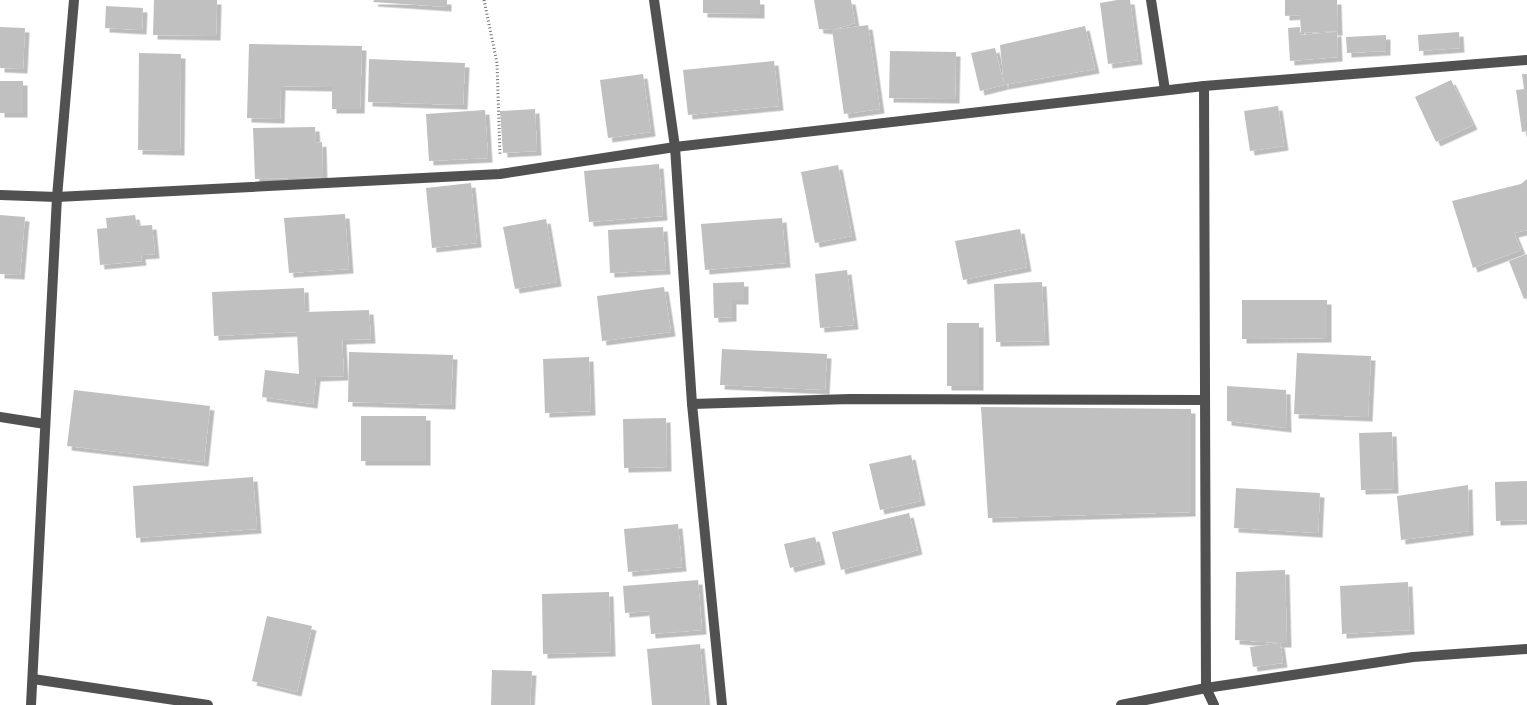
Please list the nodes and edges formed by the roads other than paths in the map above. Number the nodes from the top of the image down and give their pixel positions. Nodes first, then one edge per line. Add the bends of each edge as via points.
1 (74, 0) edge
2 (654, 0) edge
3 (1151, 0) edge
4 (1527, 60) edge
5 (1204, 86) junction
6 (1165, 90) junction
7 (675, 147) junction
8 (0, 195) edge
9 (57, 197) junction
10 (1204, 400) junction
11 (692, 404) junction
12 (0, 417) edge
13 (45, 424) junction
14 (1527, 649) edge
15 (33, 680) junction
16 (1206, 688) junction
17 (31, 705) edge
18 (208, 705) edge
19 (722, 705) edge
20 (1121, 705) edge
21 (1214, 705) edge

1 - 9 street
2 - 7 street
3 - 6 street
4 - 5 street
5 - 6 street
5 - 10 street
6 - 7 street
7 - 9 street via 500,174
7 - 11 street
8 - 9 street
9 - 13 street
10 - 11 street via 850,399
10 - 16 street
11 - 19 street
12 - 13 street
13 - 15 street
14 - 16 street via 1413,657
15 - 17 street
15 - 18 street
16 - 20 street
16 - 21 street

